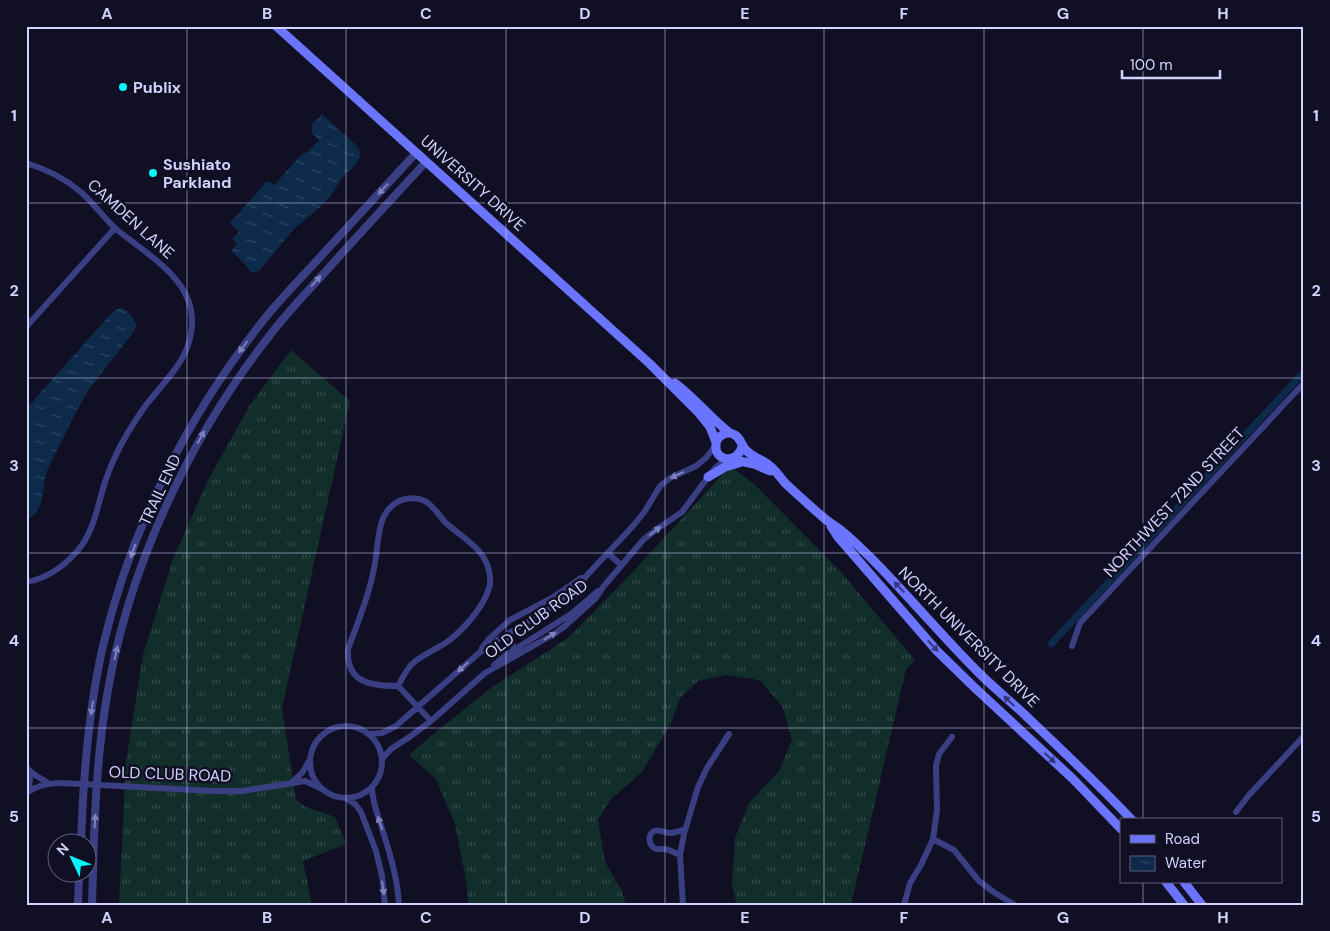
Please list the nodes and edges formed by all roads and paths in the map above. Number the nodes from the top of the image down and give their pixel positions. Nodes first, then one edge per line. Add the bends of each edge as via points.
1 (276, 26) edge
2 (416, 153) junction
3 (426, 162) junction
4 (26, 163) edge
5 (115, 228) junction
6 (26, 327) edge
7 (649, 363) junction
8 (1304, 383) edge
9 (730, 433) junction
10 (716, 444) junction
11 (742, 446) junction
12 (728, 459) junction
13 (744, 462) junction
14 (777, 475) junction
15 (708, 477) junction
16 (826, 520) junction
17 (608, 553) junction
18 (620, 565) junction
19 (588, 574) junction
20 (26, 582) edge
21 (603, 587) junction
22 (506, 635) junction
23 (1072, 646) dead end
24 (515, 649) junction
25 (479, 653) junction
26 (484, 674) junction
27 (398, 686) junction
28 (419, 707) junction
29 (431, 721) junction
30 (369, 734) junction
31 (729, 734) dead end
32 (952, 736) dead end
33 (1304, 736) edge
34 (310, 759) junction
35 (382, 759) junction
36 (27, 768) edge
37 (48, 783) junction
38 (291, 783) junction
39 (372, 787) junction
40 (324, 790) junction
41 (26, 793) edge
42 (346, 798) junction
43 (1236, 812) dead end
44 (1130, 818) edge
45 (685, 829) junction
46 (1120, 829) edge
47 (81, 834) edge
48 (933, 839) junction
49 (388, 848) junction
50 (376, 851) junction
51 (680, 855) junction
52 (79, 884) edge
53 (1168, 884) edge
54 (1186, 884) edge
55 (78, 905) edge
56 (92, 905) edge
57 (385, 905) edge
58 (399, 905) edge
59 (683, 905) edge
60 (904, 905) edge
61 (1015, 905) edge
62 (1184, 905) edge
63 (1202, 905) edge

1 - 2 main road, UNIVERSITY DRIVE
2 - 3 main road, UNIVERSITY DRIVE
2 -> 47 street, TRAIL END via 266,316 200,410 178,450 144,520 116,598 102,650 86,746
3 - 7 main road, UNIVERSITY DRIVE
56 -> 3 street, TRAIL END via 99,752 106,701 129,603 170,499 217,410 250,360 292,308
4 - 5 street, CAMDEN LANE via 70,184
5 - 6 street
5 - 20 street, CAMDEN LANE via 169,272 185,291 192,318 190,338 185,356 124,438 86,539 60,567
7 - 9 main road, UNIVERSITY DRIVE via 686,391
7 - 10 main road, UNIVERSITY DRIVE via 698,412 710,427
8 - 23 street, NORTHWEST 72ND STREET via 1080,623
9 - 10 main road via 722,435
9 - 11 main road via 740,439
10 - 12 main road via 719,455
10 -> 17 street, OLD CLUB ROAD via 696,466 660,486 639,519
11 - 12 main road via 739,453
11 - 14 main road
12 - 13 main road
12 - 15 street, OLD CLUB ROAD
13 - 14 main road
13 - 15 main road via 725,467
14 - 16 main road, NORTH UNIVERSITY DRIVE
18 -> 15 street, OLD CLUB ROAD via 644,539 682,512
44 -> 16 main road, NORTH UNIVERSITY DRIVE via 979,673 875,562
16 -> 46 main road, NORTH UNIVERSITY DRIVE via 937,652 1073,779
17 - 18 street
17 - 19 street, OLD CLUB ROAD
18 - 21 street, OLD CLUB ROAD
19 - 22 street, OLD CLUB ROAD via 577,588 552,608
19 - 25 street, OLD CLUB ROAD via 510,620
21 - 24 street, OLD CLUB ROAD via 570,614
26 -> 21 street, OLD CLUB ROAD via 554,634 596,598
22 - 24 street
22 - 25 street, OLD CLUB ROAD
24 - 26 street, OLD CLUB ROAD
25 -> 28 street, OLD CLUB ROAD
26 - 29 street, OLD CLUB ROAD
27 - 27 street via 412,663 447,642 464,626 490,587 488,564 481,552 434,509 417,499 398,501 381,523 373,575 348,649 351,669 362,681 371,685
27 - 28 street
28 - 29 street
28 - 30 street, OLD CLUB ROAD via 396,726 382,733
29 - 35 street, OLD CLUB ROAD
30 - 34 street via 350,726 333,728 315,743
30 - 35 street via 379,746
31 - 45 street via 698,787
32 - 48 street via 939,754 936,766 937,810
33 - 43 street
34 - 38 street
34 - 40 street via 315,780
35 - 39 street via 380,774
36 - 37 street
36 - 41 street via 30,782
37 - 38 street, OLD CLUB ROAD via 242,791
37 - 41 street, OLD CLUB ROAD
38 - 40 street, OLD CLUB ROAD via 305,781
39 - 42 street via 359,796
49 -> 39 street via 374,805
40 - 42 street
42 - 50 street via 361,812
45 - 51 street
45 - 51 street via 654,831 649,838 652,847
48 - 60 street via 910,883
48 - 61 street via 954,850 978,881
49 - 50 street
49 - 58 street
50 -> 57 street
51 - 59 street
52 - 55 street
53 - 62 main road
54 - 63 main road

